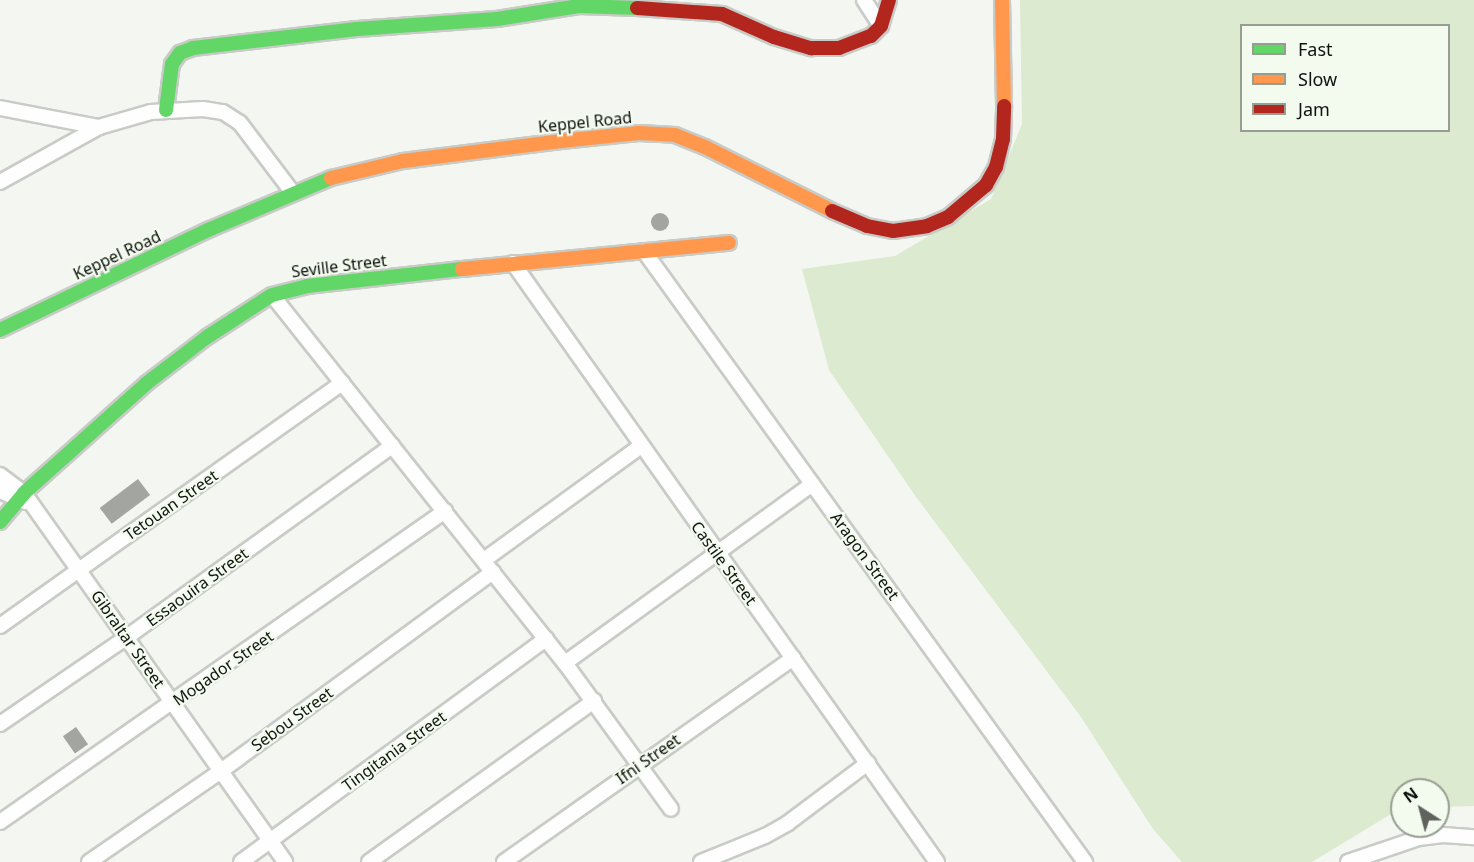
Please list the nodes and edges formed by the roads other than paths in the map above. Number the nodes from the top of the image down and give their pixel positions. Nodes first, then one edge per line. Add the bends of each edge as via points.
1 (864, 0) edge
2 (889, 0) edge
3 (1002, 0) edge
4 (574, 3) edge
5 (722, 7) edge
6 (880, 26) junction
7 (0, 108) edge
8 (166, 110) junction
9 (99, 127) junction
10 (0, 182) edge
11 (292, 192) junction
12 (729, 243) dead end
13 (644, 251) junction
14 (513, 263) junction
15 (272, 295) junction
16 (0, 330) edge
17 (342, 383) junction
18 (392, 446) junction
19 (641, 446) junction
20 (0, 475) edge
21 (812, 484) junction
22 (0, 491) edge
23 (21, 496) junction
24 (445, 511) junction
25 (0, 522) edge
26 (718, 554) junction
27 (484, 560) junction
28 (80, 570) junction
29 (493, 572) junction
30 (0, 626) edge
31 (127, 637) junction
32 (546, 639) junction
33 (793, 658) junction
34 (565, 663) junction
35 (594, 701) junction
36 (174, 703) junction
37 (0, 724) edge
38 (868, 763) junction
39 (640, 765) junction
40 (221, 771) junction
41 (671, 809) dead end
42 (0, 822) edge
43 (1474, 837) edge
44 (271, 842) junction
45 (89, 862) edge
46 (242, 862) edge
47 (285, 862) edge
48 (369, 862) edge
49 (504, 862) edge
50 (701, 862) edge
51 (936, 862) edge
52 (1085, 862) edge
53 (1348, 862) edge

1 - 6 street
2 - 6 street
3 - 11 street, Keppel Road via 1004,113 996,167 986,185 970,200 927,226 899,231 867,226 694,142 652,132 413,160 344,174
4 - 5 street via 675,9
4 - 8 street via 497,19 357,29 193,48 180,53 172,64
5 - 6 street via 774,37 818,49 851,45 871,36
7 - 9 street
8 - 9 street
8 - 11 street via 223,112 240,123
9 - 10 street
11 - 16 street, Keppel Road
12 - 13 street, Seville Street
13 - 14 street, Seville Street
13 - 21 street, Aragon Street
14 - 15 street, Seville Street via 307,286
14 - 19 street, Castile Street
15 - 17 street
15 - 23 street, Seville Street via 207,337 147,383
17 - 18 street
17 - 28 street, Tetouan Street
18 - 24 street
18 - 31 street, Essaouira Street
19 - 26 street, Castile Street
19 - 27 street
20 - 23 street
21 - 26 street
21 - 52 street, Aragon Street
22 - 23 street
23 - 25 street, Seville Street
23 - 28 street, Gibraltar Street via 33,505
24 - 27 street
24 - 36 street, Mogador Street
26 - 33 street, Castile Street
26 - 34 street
27 - 29 street
28 - 30 street, Tetouan Street
28 - 31 street, Gibraltar Street
29 - 32 street
29 - 40 street, Sebou Street
31 - 36 street, Gibraltar Street
31 - 37 street, Essaouira Street
32 - 34 street
32 - 44 street, Tingitania Street
33 - 38 street, Castile Street
33 - 39 street, Ifni Street
34 - 35 street
35 - 39 street
35 - 48 street
36 - 40 street, Gibraltar Street
36 - 42 street, Mogador Street
38 - 50 street via 783,827
38 - 51 street, Castile Street
39 - 41 street
39 - 49 street, Ifni Street
40 - 44 street, Gibraltar Street
40 - 45 street, Sebou Street
43 - 53 street via 1419,838
44 - 46 street, Tingitania Street
44 - 47 street, Gibraltar Street

